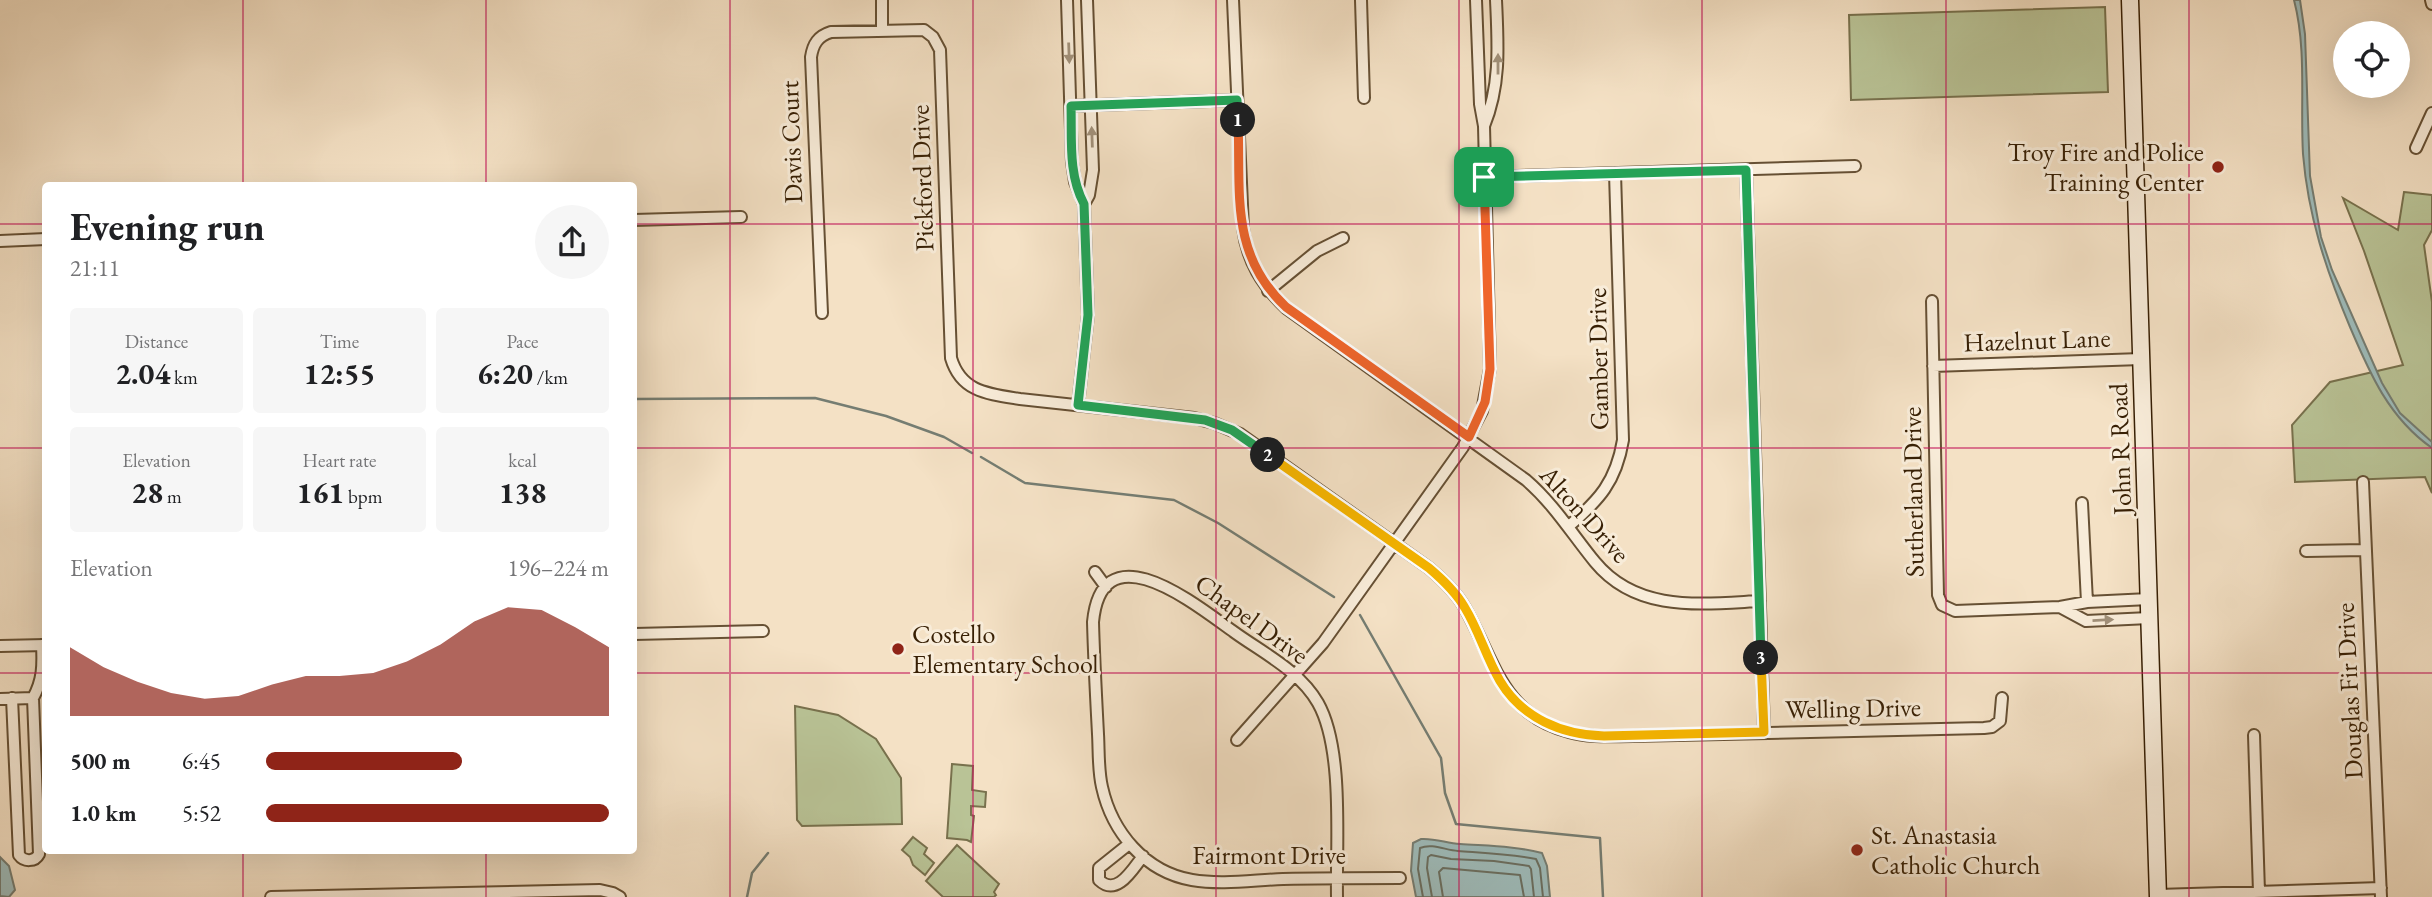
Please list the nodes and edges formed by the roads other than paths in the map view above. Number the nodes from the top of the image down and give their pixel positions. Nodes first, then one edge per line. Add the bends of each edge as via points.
1 (881, 0) edge
2 (1067, 0) edge
3 (1087, 0) edge
4 (1233, 0) edge
5 (1361, 0) edge
6 (2130, 0) edge
7 (1476, 5) edge
8 (1496, 5) edge
9 (1088, 23) junction
10 (1068, 24) junction
11 (882, 30) junction
12 (1364, 98) dead end
13 (1237, 100) junction
14 (1091, 105) junction
15 (1071, 106) junction
16 (2432, 113) edge
17 (1484, 126) junction
18 (2416, 148) dead end
19 (1855, 166) dead end
20 (1746, 170) junction
21 (1615, 173) junction
22 (1484, 177) junction
23 (1084, 204) junction
24 (741, 217) dead end
25 (637, 220) edge
26 (1343, 238) dead end
27 (42, 239) edge
28 (0, 241) edge
29 (1269, 290) junction
30 (1931, 301) dead end
31 (822, 313) dead end
32 (2141, 359) junction
33 (1933, 366) junction
34 (956, 372) joint
35 (1078, 405) junction
36 (1469, 437) junction
37 (2363, 482) dead end
38 (2082, 503) dead end
39 (1569, 526) junction
40 (1394, 544) junction
41 (2365, 550) junction
42 (2306, 551) dead end
43 (1095, 572) dead end
44 (1106, 587) junction
45 (2149, 599) junction
46 (1760, 601) junction
47 (2087, 602) junction
48 (2060, 607) junction
49 (2150, 618) junction
50 (763, 631) dead end
51 (637, 634) edge
52 (42, 645) edge
53 (0, 646) edge
54 (1296, 676) junction
55 (42, 677) edge
56 (12, 698) junction
57 (33, 698) junction
58 (2002, 698) dead end
59 (0, 699) edge
60 (1764, 732) junction
61 (2254, 735) dead end
62 (1237, 740) dead end
63 (36, 781) junction
64 (15, 782) junction
65 (1129, 844) junction
66 (1143, 856) junction
67 (1337, 878) junction
68 (1400, 878) dead end
69 (2259, 892) junction
70 (2381, 892) edge
71 (499, 895) edge
72 (2158, 896) edge
73 (271, 897) edge
74 (620, 897) edge
75 (1337, 897) edge

1 - 11 street
2 - 10 street
3 - 9 street
4 - 13 street, Alton Drive
5 - 12 street
6 - 32 main road, John R Road
7 - 8 street
7 - 17 street via 1479,104
17 -> 8 street via 1497,76
9 - 10 street
9 - 14 street
10 -> 15 street
11 - 31 street, Davis Court via 831,32 819,37 812,51
11 - 34 street, Pickford Drive via 924,30 940,50 951,358
13 - 14 street
13 - 29 street, Alton Drive via 1244,240
14 - 15 street
23 -> 14 street via 1093,170
15 - 23 street via 1073,172
16 - 18 street
17 - 22 street
19 - 20 street
20 - 21 street
20 - 46 street
21 - 22 street
21 - 39 street, Gamber Drive via 1623,440 1605,489
22 - 36 street via 1490,369 1485,402
23 - 35 street via 1088,315
24 - 25 street
26 - 29 street via 1317,251
27 - 28 street
29 - 36 street, Alton Drive via 1286,307
30 - 33 street, Sutherland Drive
32 - 33 street, Hazelnut Lane
32 - 45 main road, John R Road
33 - 48 street, Sutherland Drive via 1941,605 1955,611
34 - 35 street, Welling Drive via 966,384 993,394
35 - 40 street, Welling Drive via 1195,418 1232,430
36 - 39 street, Alton Drive via 1535,488
36 - 40 street
37 - 41 street, Douglas Fir Drive
38 - 47 street
39 - 46 street, Alton Drive via 1606,574 1639,595 1675,603
40 - 54 street
40 - 60 street, Welling Drive via 1447,584 1465,607 1500,682 1544,723 1586,736
41 - 42 street
41 - 70 street, Douglas Fir Drive
43 - 44 street
44 - 54 street, Chapel Drive via 1124,577 1153,580
44 - 65 street, Fairmont Drive via 1095,604 1093,622 1101,785 1115,827
45 - 47 street, Sutherland Drive
45 - 49 main road, John R Road
46 - 60 street
47 - 48 street, Sutherland Drive
48 -> 49 street, Sutherland Drive via 2086,621
49 - 72 main road, John R Road
50 - 51 street
52 - 53 street
54 - 62 street
54 - 67 street, Chapel Drive via 1318,703 1330,732
55 - 57 street
56 - 57 street
56 - 59 street
56 - 64 street
57 - 63 street
58 - 60 street, Welling Drive via 2002,717 1984,728
61 - 69 street
63 - 64 street
63 - 64 street via 39,854 27,860 19,855
65 - 66 street, Fairmont Drive
65 - 66 street via 1099,868 1104,886 1121,884
66 - 67 street, Fairmont Drive via 1170,874 1192,880
67 - 68 street, Fairmont Drive
67 - 75 street, Chapel Drive
69 - 70 street
69 - 72 street
71 - 73 street
71 - 74 street via 600,890

